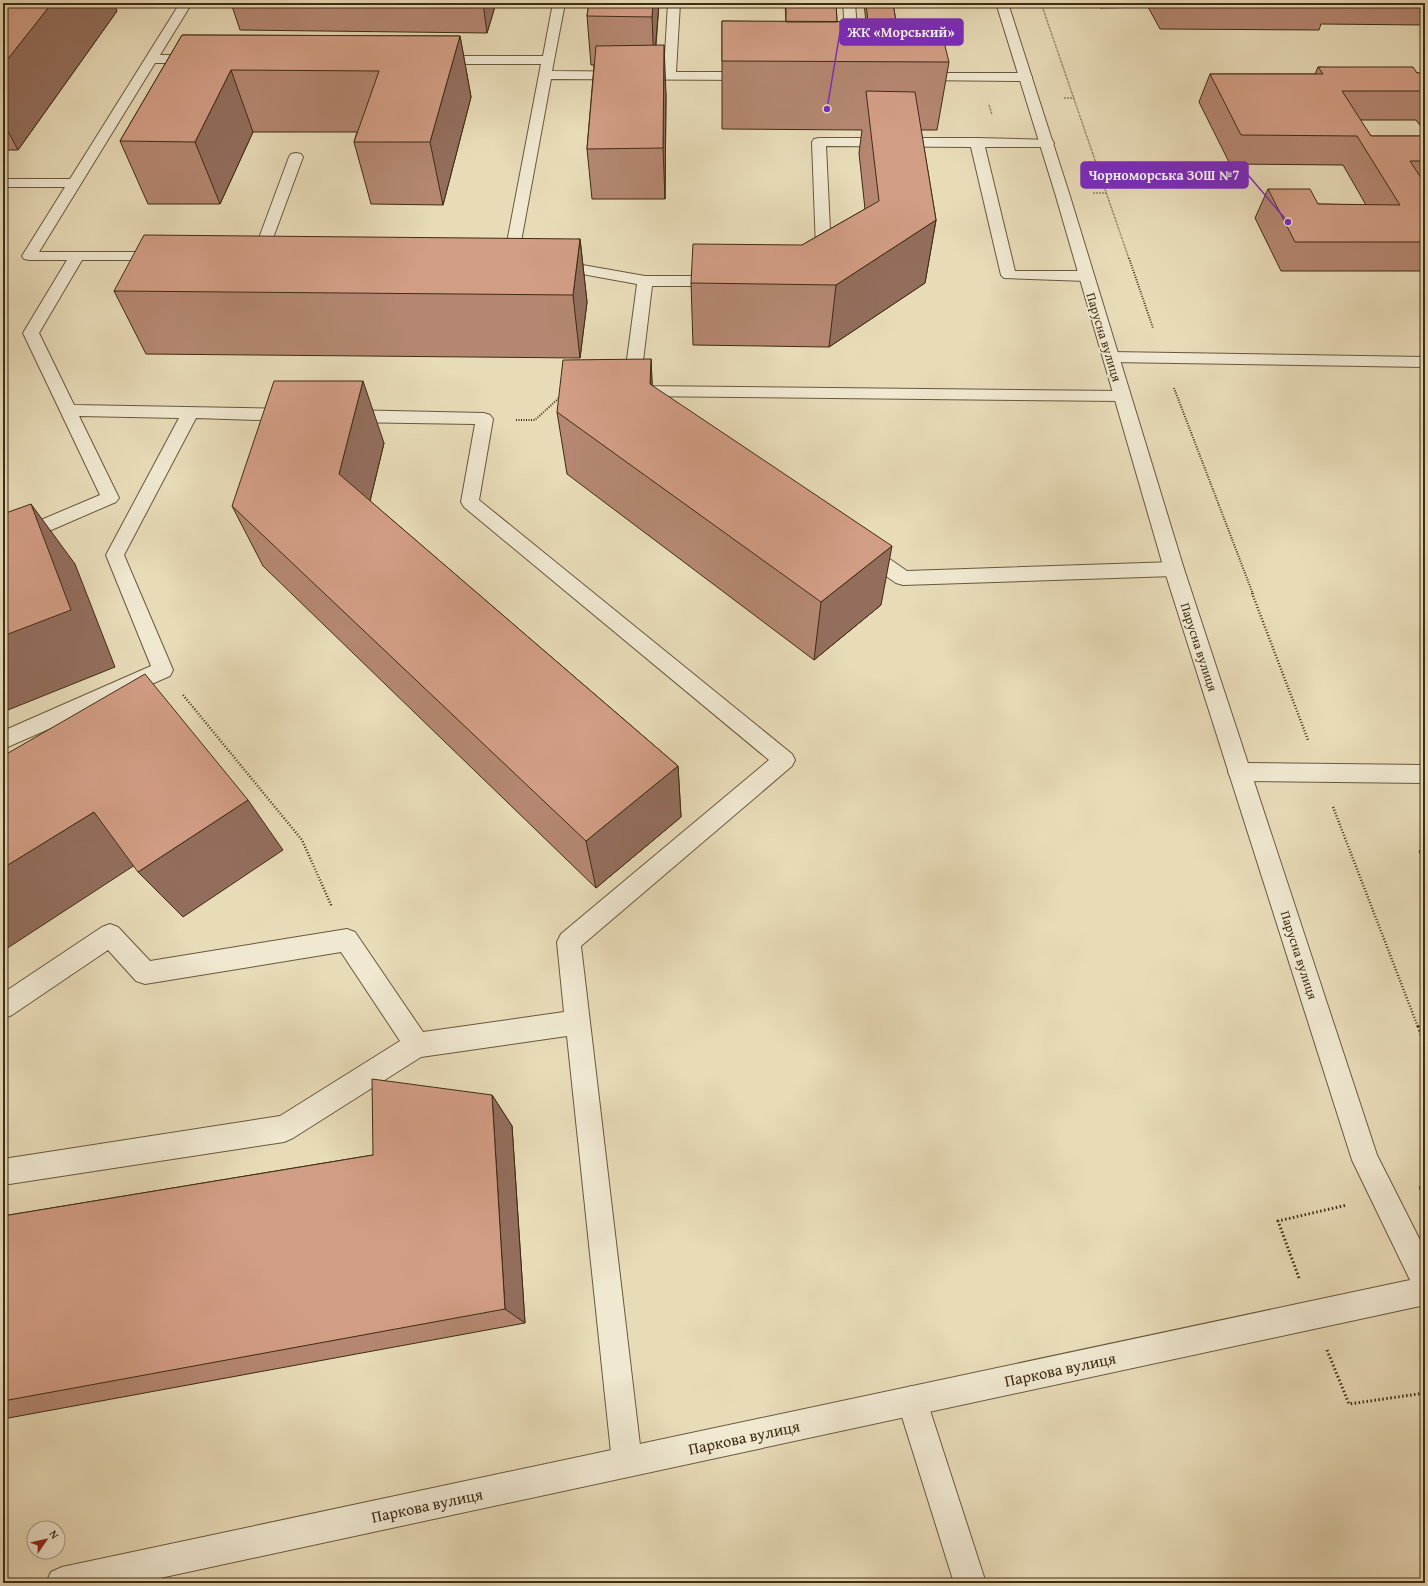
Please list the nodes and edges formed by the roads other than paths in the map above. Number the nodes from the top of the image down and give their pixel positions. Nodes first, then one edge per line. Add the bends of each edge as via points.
1 (186, 3) edge
2 (559, 3) edge
3 (674, 3) edge
4 (849, 3) edge
5 (1002, 3) edge
6 (852, 43) edge
7 (151, 59) junction
8 (207, 59) edge
9 (421, 60) edge
10 (548, 60) junction
11 (546, 75) junction
12 (670, 76) junction
13 (764, 76) edge
14 (904, 77) edge
15 (1026, 77) junction
16 (977, 142) junction
17 (1047, 143) junction
18 (296, 158) dead end
19 (3, 183) edge
20 (75, 183) junction
21 (77, 256) junction
22 (180, 256) edge
23 (243, 257) edge
24 (258, 257) junction
25 (274, 257) edge
26 (496, 258) edge
27 (511, 258) junction
28 (527, 260) edge
29 (543, 263) edge
30 (800, 266) edge
31 (1086, 276) junction
32 (645, 281) junction
33 (738, 281) edge
34 (1111, 357) junction
35 (1425, 362) edge
36 (630, 391) junction
37 (1122, 396) junction
38 (656, 409) edge
39 (68, 410) junction
40 (190, 413) junction
41 (309, 416) edge
42 (333, 416) edge
43 (851, 542) edge
44 (3, 544) edge
45 (1174, 569) junction
46 (3, 740) edge
47 (1240, 772) junction
48 (1425, 774) edge
49 (3, 1007) edge
50 (578, 1022) junction
51 (417, 1045) junction
52 (3, 1172) edge
53 (1425, 1280) edge
54 (1425, 1291) edge
55 (912, 1401) junction
56 (627, 1462) junction
57 (62, 1583) edge
58 (970, 1583) edge

1 - 7 street
2 - 10 street
3 - 12 street
4 - 6 street
5 - 15 street, Парусна вулиця
7 - 8 street
7 - 20 street
9 - 10 street
10 - 11 street
11 - 12 street
11 - 27 street
12 - 13 street
14 - 15 street
15 - 17 street, Парусна вулиця
16 - 17 street
16 - 30 street via 819,142 824,251
16 - 31 street via 1009,275
17 - 31 street, Парусна вулиця
18 - 24 street
19 - 20 street
20 - 21 street via 29,256
21 - 22 street
21 - 39 street via 31,333
23 - 24 street
24 - 25 street
26 - 27 street
27 - 28 street
29 - 32 street
31 - 34 street, Парусна вулиця
32 - 33 street
32 - 36 street
34 - 35 street
34 - 37 street, Парусна вулиця
36 - 37 street
36 - 38 street
37 - 45 street, Парусна вулиця
39 - 40 street
39 - 44 street via 110,498
40 - 41 street
40 - 46 street via 115,555 163,670
42 - 50 street via 484,420 470,502 784,760 569,942
43 - 45 street via 903,578
45 - 47 street, Парусна вулиця
47 - 48 street
47 - 53 street, Парусна вулиця via 1365,1160
49 - 51 street via 110,935 145,973 347,940
50 - 51 street
50 - 56 street
51 - 52 street via 284,1129
54 - 55 street, Паркова вулиця
55 - 56 street, Паркова вулиця
55 - 58 street
56 - 57 street, Паркова вулиця

